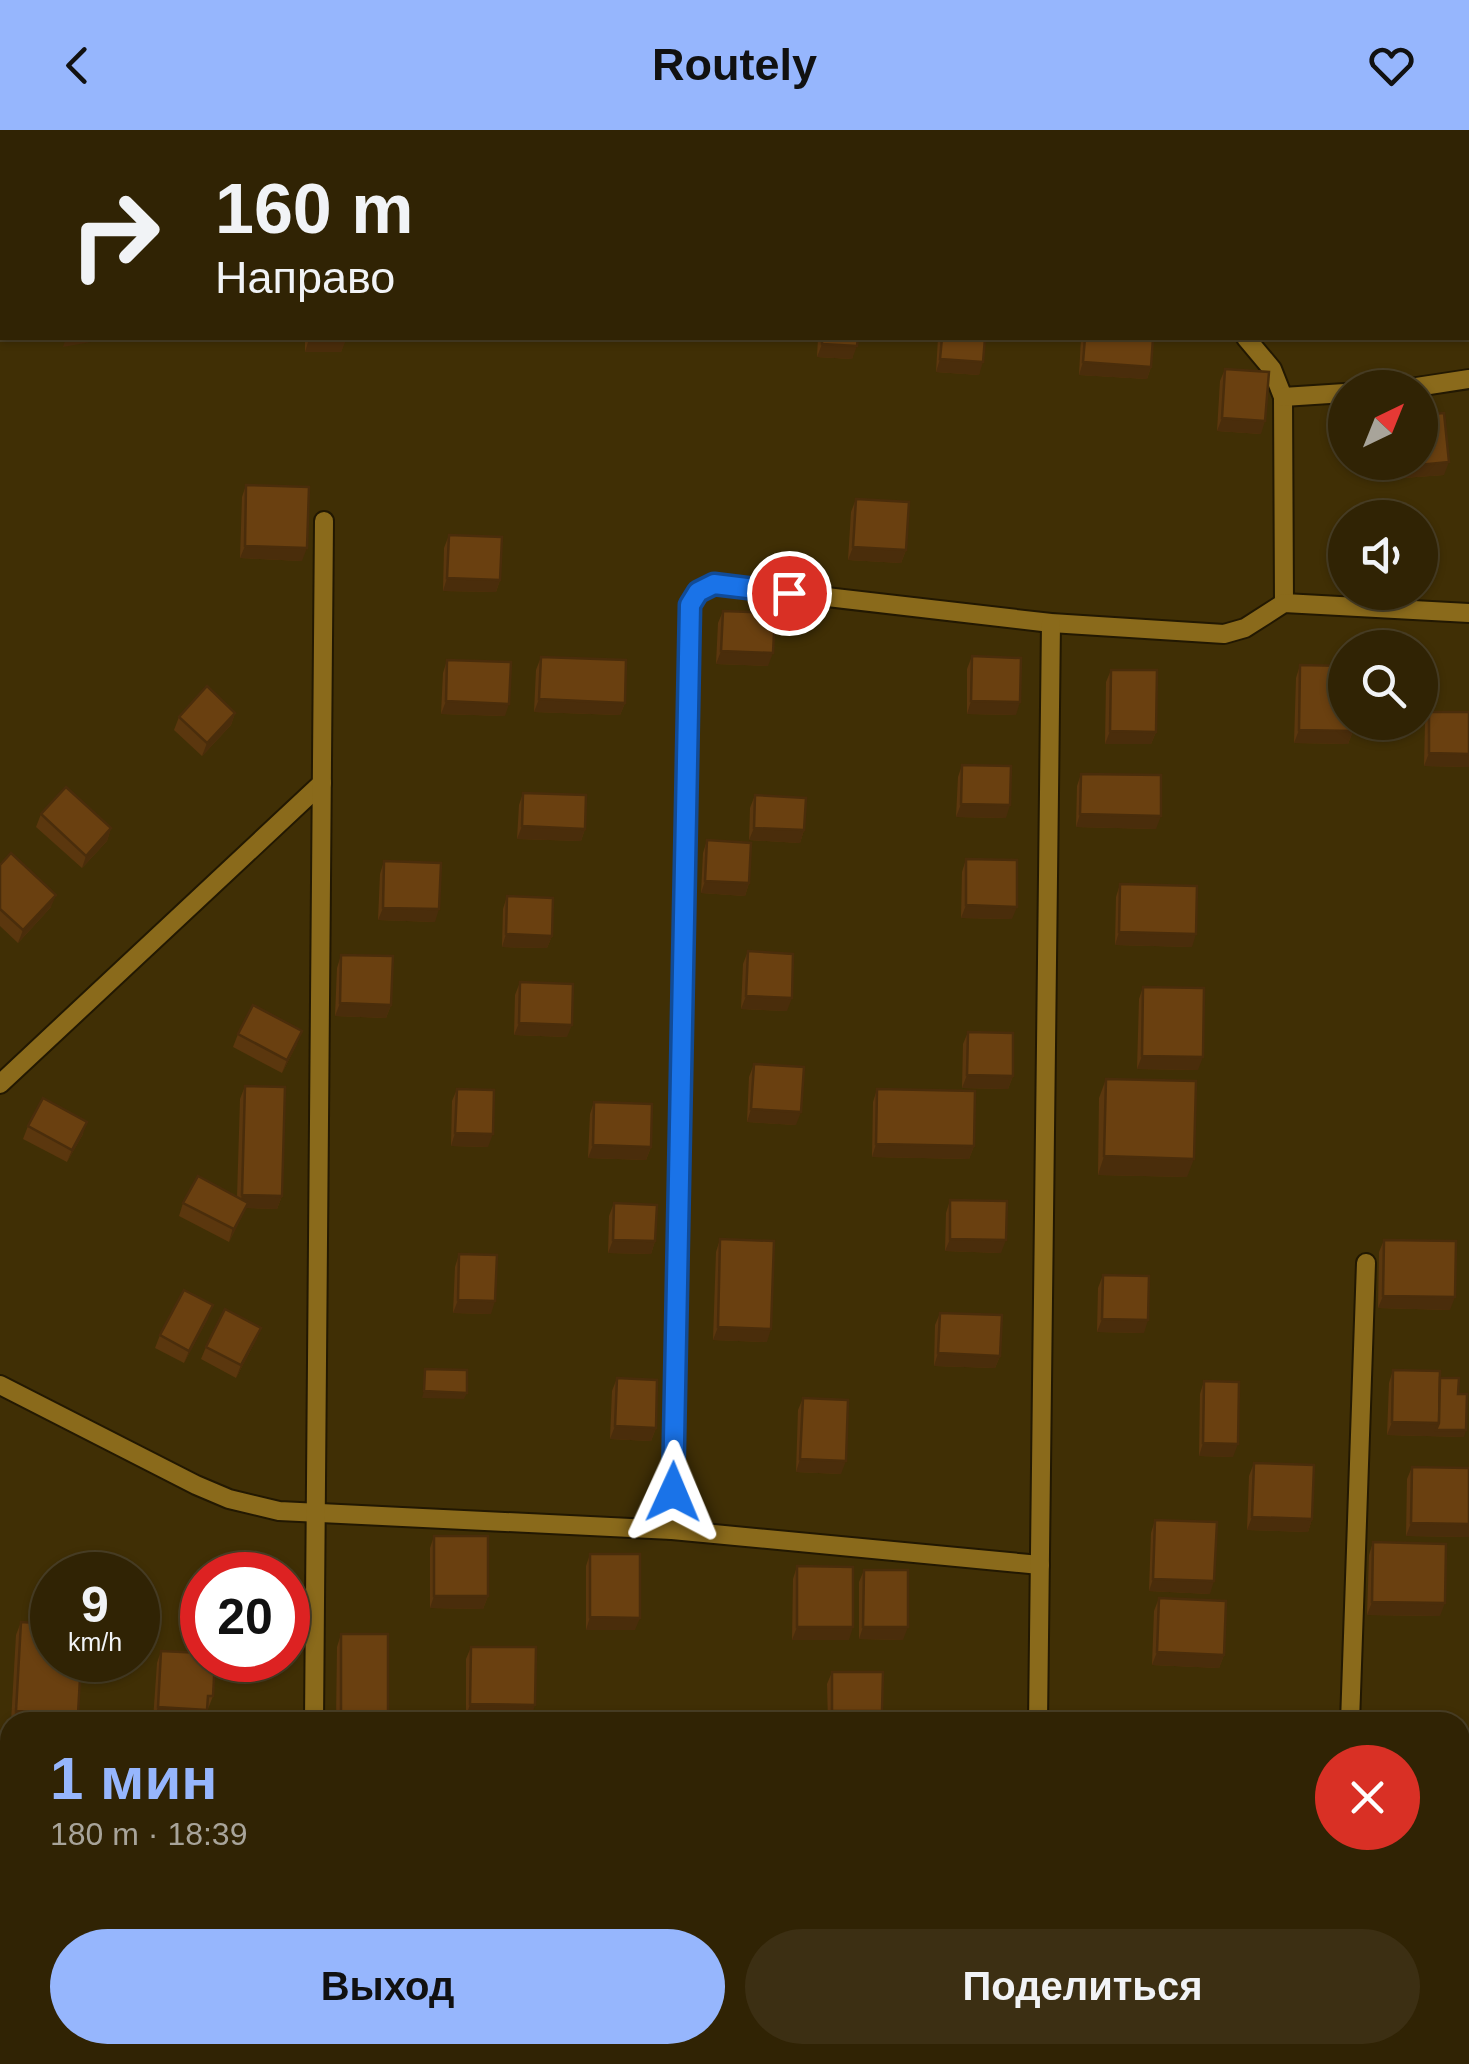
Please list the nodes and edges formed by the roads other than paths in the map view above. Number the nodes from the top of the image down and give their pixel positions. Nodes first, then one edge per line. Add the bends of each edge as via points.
1 (1248, 340) edge
2 (1469, 379) edge
3 (1438, 384) edge
4 (1328, 394) edge
5 (1283, 397) junction
6 (324, 521) dead end
7 (1284, 602) junction
8 (1469, 613) edge
9 (1051, 623) junction
10 (322, 783) junction
11 (0, 1084) edge
12 (1366, 1264) dead end
13 (0, 1384) edge
14 (317, 1514) junction
15 (672, 1530) junction
16 (1040, 1564) junction
17 (314, 1712) edge
18 (1038, 1712) edge
19 (1350, 1712) edge

1 - 5 lane via 1272,369
2 - 3 lane
4 - 5 lane
5 - 7 lane
6 - 10 lane
7 - 8 lane
7 - 9 lane via 1224,634
9 - 15 lane via 714,584 690,605
9 - 16 lane
10 - 11 lane
10 - 14 lane
12 - 19 lane
13 - 14 lane via 196,1486 279,1511
14 - 15 lane
14 - 17 lane
15 - 16 lane
16 - 18 lane

